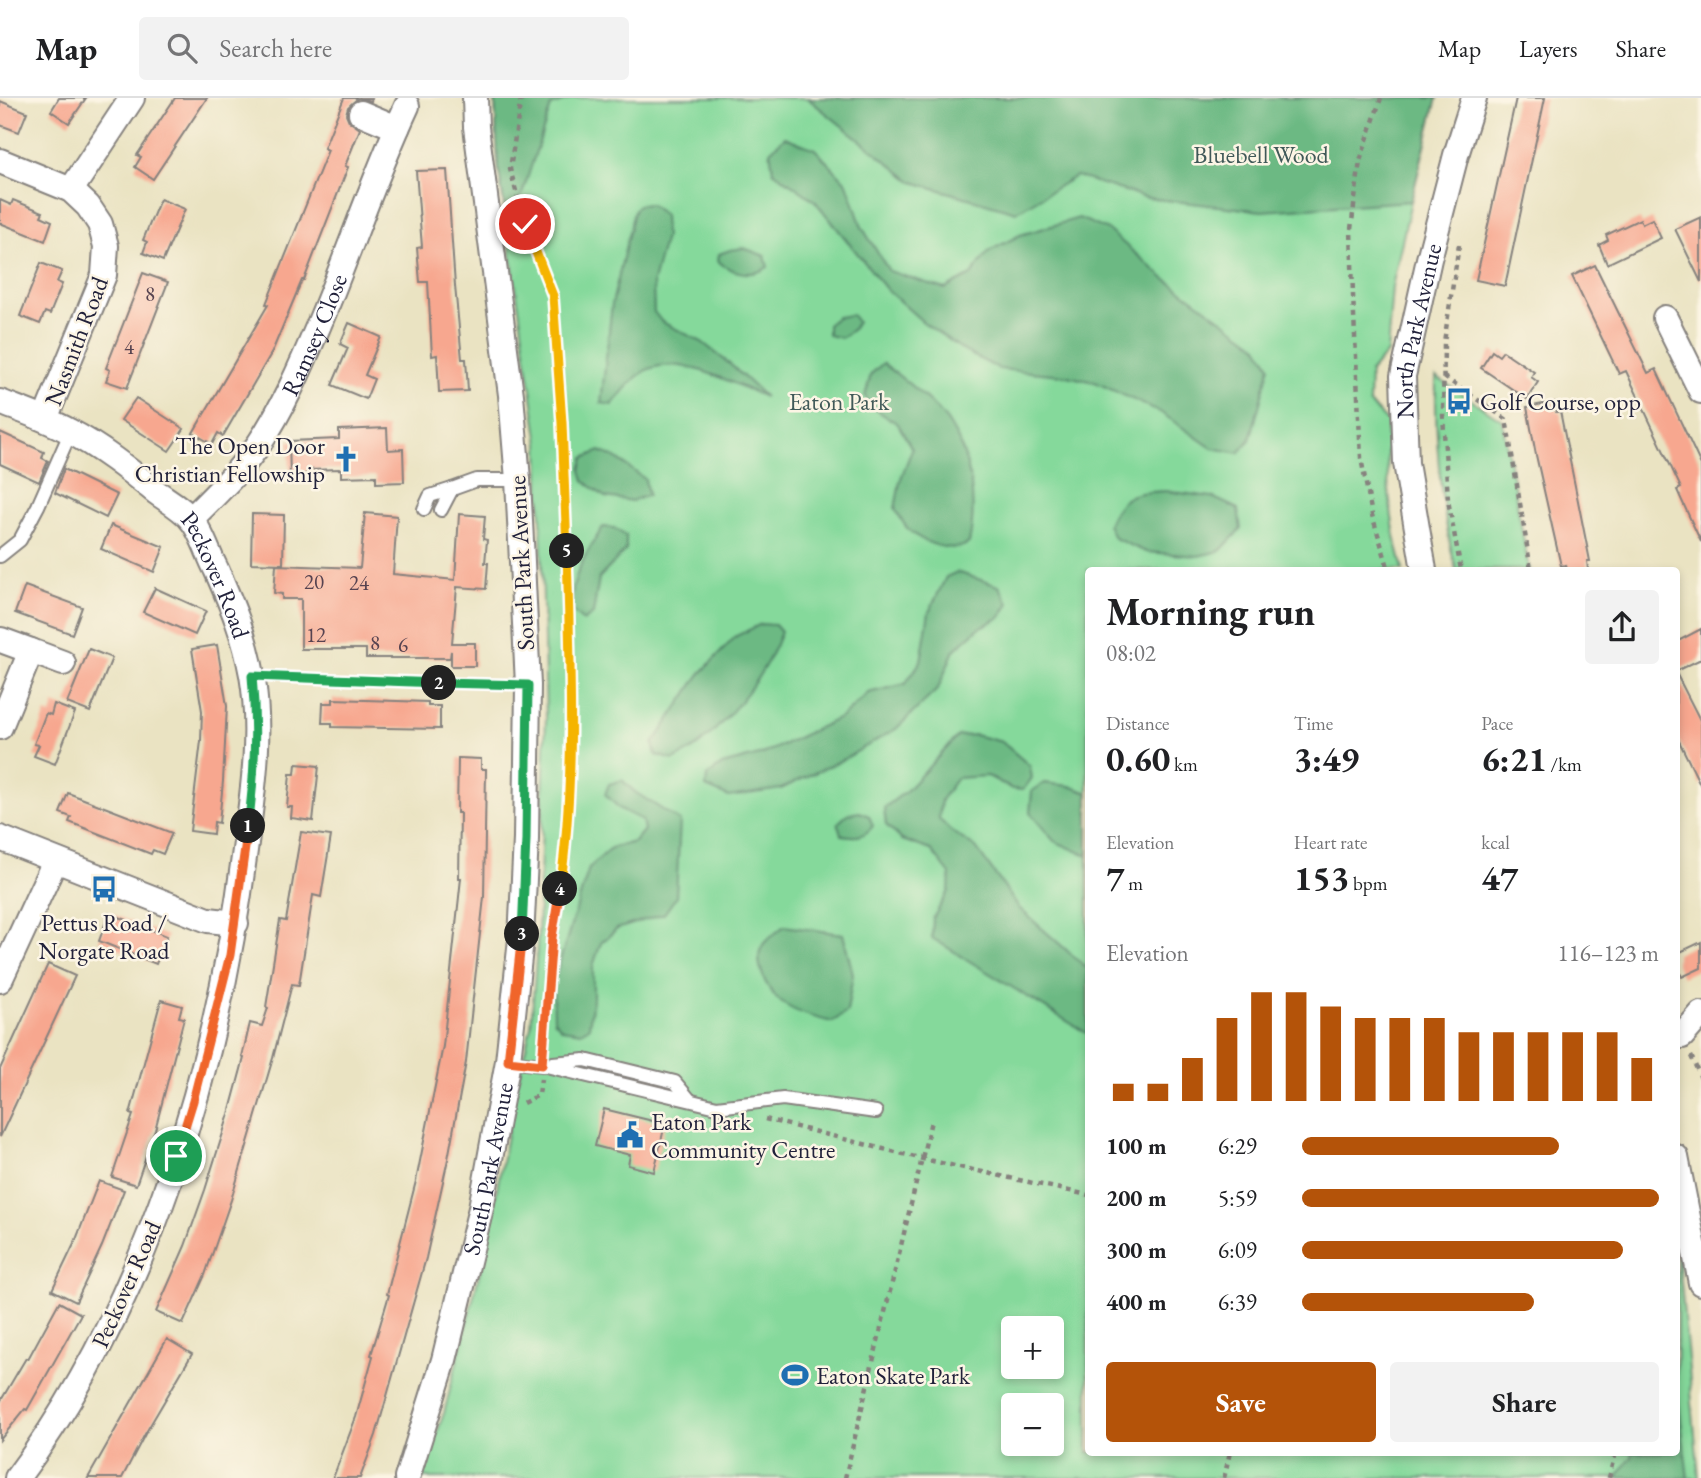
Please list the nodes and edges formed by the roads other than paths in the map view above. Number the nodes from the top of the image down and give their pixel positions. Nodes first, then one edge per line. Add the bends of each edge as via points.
1 (132, 98) edge
2 (475, 98) edge
3 (1474, 98) edge
4 (361, 113) dead end
5 (0, 162) edge
6 (71, 190) junction
7 (1665, 318) dead end
8 (1701, 391) edge
9 (0, 402) edge
10 (45, 419) junction
11 (71, 431) junction
12 (518, 480) junction
13 (422, 484) dead end
14 (452, 489) junction
15 (430, 496) junction
16 (424, 509) dead end
17 (441, 509) dead end
18 (191, 519) junction
19 (0, 556) edge
20 (1423, 567) edge
21 (1, 640) edge
22 (31, 651) junction
23 (62, 663) dead end
24 (0, 727) edge
25 (0, 838) edge
26 (55, 861) junction
27 (236, 923) junction
28 (0, 979) edge
29 (1701, 1014) edge
30 (1680, 1036) edge
31 (508, 1061) junction
32 (877, 1112) dead end
33 (1680, 1177) edge
34 (1701, 1283) edge
35 (17, 1478) edge
36 (407, 1478) edge

1 - 6 street
2 - 12 street, South Park Avenue
3 - 20 street, North Park Avenue via 1432,246 1403,376 1406,463
4 - 18 street, Ramsey Close via 402,117 326,306 278,412 236,473
5 - 6 street, Nasmith Road
6 - 10 street, Nasmith Road via 100,224 106,246 104,275
7 - 8 street
9 - 10 street, Peckover Road
10 - 11 street, Peckover Road
11 - 18 street, Peckover Road
11 - 19 lane via 20,540
12 - 14 lane via 477,480
12 - 31 street, South Park Avenue via 528,685 526,839
13 - 15 lane
14 - 15 lane
14 - 17 lane
15 - 16 lane
18 - 27 street, Peckover Road via 237,614 256,710 256,753
21 - 22 street
22 - 23 street
22 - 24 street
25 - 26 street
26 - 27 street via 208,920
26 - 28 street
27 - 35 street, Peckover Road via 193,1101 158,1211 116,1313 80,1382
29 - 30 street
31 - 32 lane via 542,1065 585,1060 675,1082 690,1100 717,1107 783,1099
31 - 36 street, South Park Avenue via 481,1208 444,1360
33 - 34 street

